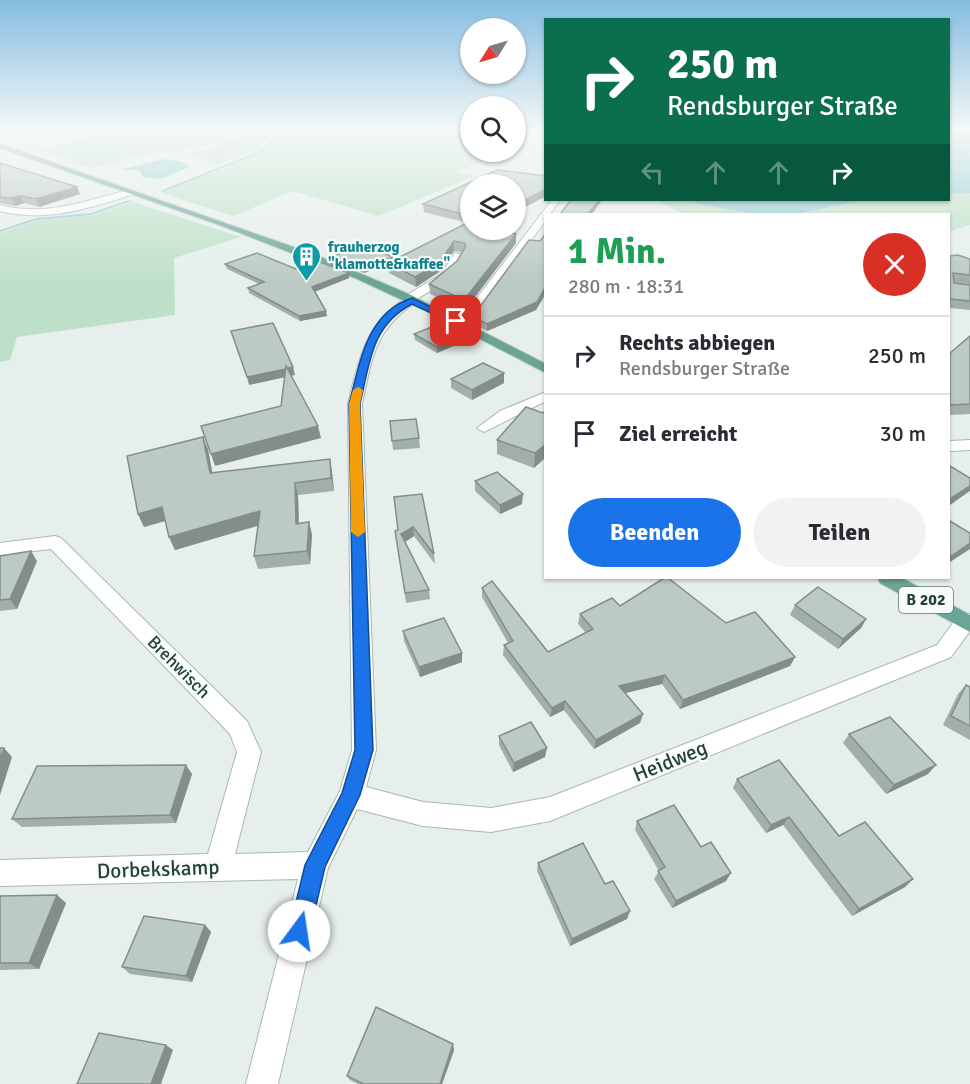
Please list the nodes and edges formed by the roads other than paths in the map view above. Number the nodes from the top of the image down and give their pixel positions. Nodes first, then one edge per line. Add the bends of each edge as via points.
1 (96, 180) edge
2 (131, 192) junction
3 (0, 208) edge
4 (544, 216) edge
5 (459, 255) edge
6 (410, 299) junction
7 (456, 321) junction
8 (544, 368) edge
9 (544, 397) edge
10 (484, 428) dead end
11 (970, 445) edge
12 (950, 446) edge
13 (0, 549) edge
14 (889, 579) edge
15 (968, 622) edge
16 (351, 795) junction
17 (315, 865) junction
18 (218, 867) junction
19 (0, 873) edge
20 (262, 1084) edge

1 - 2 main road
2 - 3 street via 38,213
2 - 6 main road via 286,246
4 - 7 street via 470,315
5 - 6 street via 443,280
6 - 7 main road
6 - 16 street via 380,323 368,350 355,404 364,750
7 - 8 main road
9 - 10 street
11 - 12 street
13 - 18 street, Brehwisch via 55,542 239,728 249,752
14 - 15 main road, B 202
15 - 16 street, Heidweg via 944,651 550,809 491,820 423,814
16 - 17 street
17 - 18 street, Dorbekskamp
17 - 20 street
18 - 19 street, Dorbekskamp

